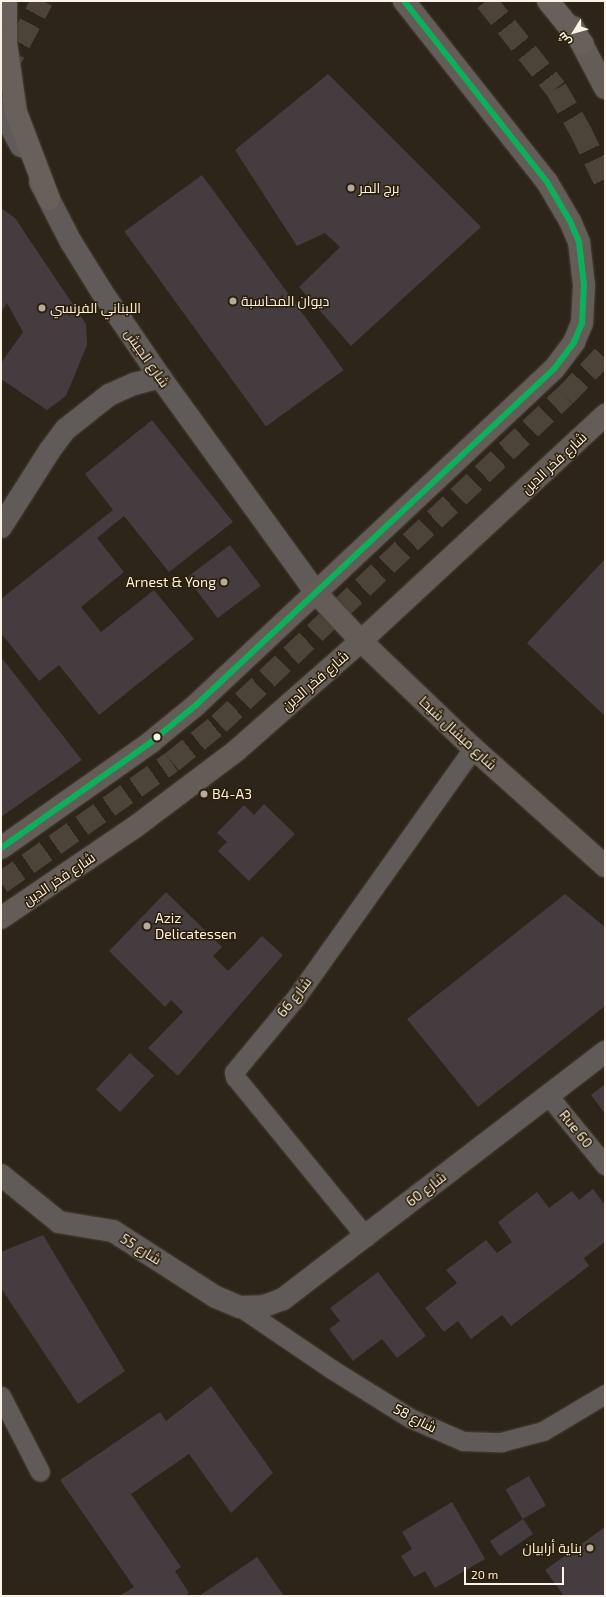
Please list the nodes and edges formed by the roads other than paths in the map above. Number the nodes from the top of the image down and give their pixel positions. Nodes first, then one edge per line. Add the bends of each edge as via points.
1 (6, 1) edge
2 (404, 1) edge
3 (548, 1) edge
4 (558, 1) edge
5 (583, 44) junction
6 (605, 70) edge
7 (605, 88) edge
8 (1, 108) edge
9 (48, 199) junction
10 (160, 377) junction
11 (605, 415) edge
12 (1, 527) edge
13 (317, 594) junction
14 (361, 641) junction
15 (473, 748) junction
16 (1, 848) edge
17 (605, 866) edge
18 (1, 918) edge
19 (605, 1052) edge
20 (547, 1094) junction
21 (605, 1165) edge
22 (1, 1176) edge
23 (366, 1236) junction
24 (240, 1307) junction
25 (605, 1394) edge
26 (1, 1396) edge
27 (40, 1472) dead end

1 - 9 highway via 6,42 16,112
2 - 13 main road via 560,201 579,242 585,306 582,323 574,342 554,369
3 - 5 highway
4 - 5 main road
5 - 6 main road
5 - 7 main road
8 - 9 street, شارع الجيش
9 - 10 street, شارع الجيش via 71,242
10 - 12 street via 134,384 109,395 66,429
10 - 13 street, شارع الجيش
11 - 14 main road, شارع فخر الدين
13 - 14 main road, شارع ميشال شيحا
13 - 16 main road via 196,705 151,742
14 - 15 main road, شارع ميشال شيحا
14 - 18 main road, شارع فخر الدين via 237,750 185,790
15 - 17 main road, شارع ميشال شيحا
15 - 23 lane, شارع 66 via 297,996 234,1072 235,1077
19 - 20 street, شارع 60
20 - 21 lane, Rue 60
20 - 23 street, شارع 60
22 - 24 street, شارع 55 via 58,1222 113,1231 124,1236 216,1297
23 - 24 street, شارع 60 via 283,1299 264,1306
24 - 25 lane, شارع 58 via 332,1370 410,1418 463,1441 501,1442 543,1431
26 - 27 lane

